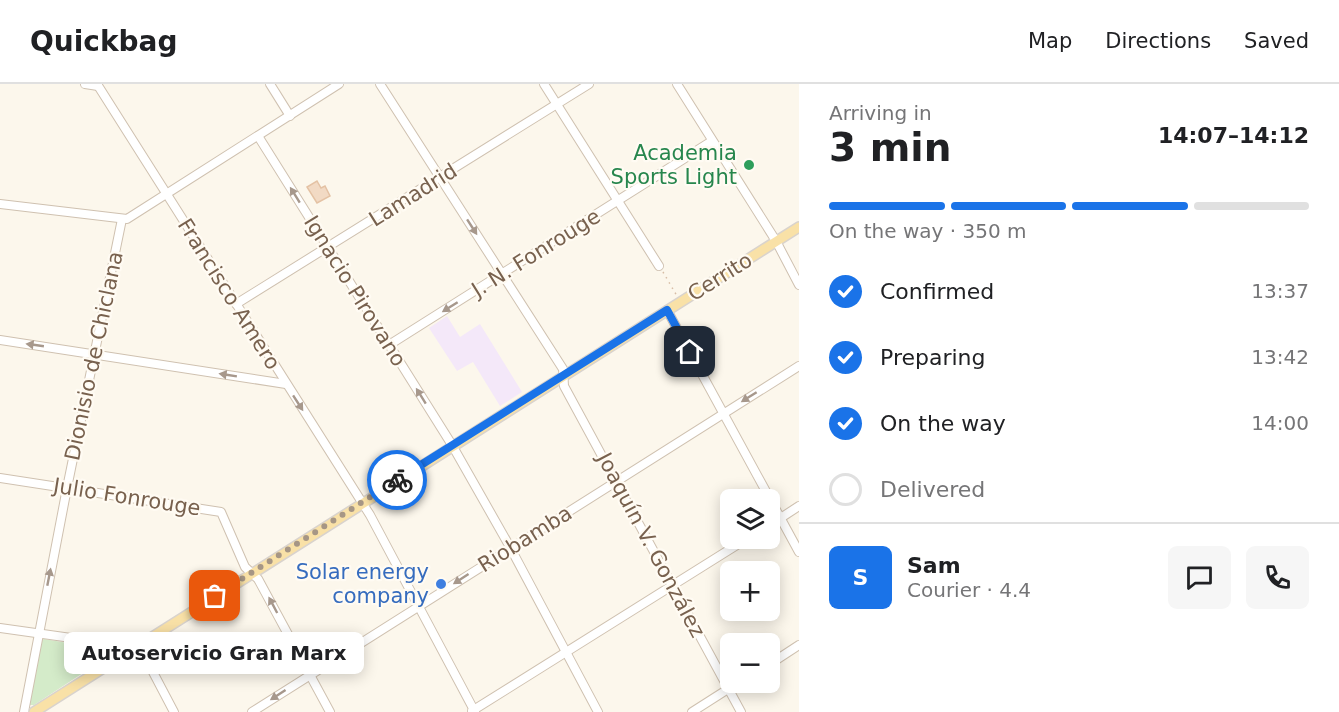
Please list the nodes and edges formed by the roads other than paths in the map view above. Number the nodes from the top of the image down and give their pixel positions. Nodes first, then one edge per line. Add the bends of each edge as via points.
1 (86, 84) edge
2 (270, 84) edge
3 (339, 84) edge
4 (380, 84) edge
5 (544, 84) edge
6 (589, 84) edge
7 (677, 84) edge
8 (98, 85) edge
9 (556, 104) junction
10 (290, 116) junction
11 (258, 136) junction
12 (712, 141) junction
13 (441, 178) junction
14 (165, 194) junction
15 (618, 201) junction
16 (0, 204) edge
17 (122, 219) junction
18 (799, 227) edge
19 (776, 242) junction
20 (327, 248) junction
21 (659, 266) road end
22 (502, 274) junction
23 (799, 285) edge
24 (236, 304) junction
25 (667, 310) junction
26 (0, 340) edge
27 (389, 345) junction
28 (94, 354) junction
29 (799, 366) edge
30 (564, 376) junction
31 (286, 384) junction
32 (723, 414) junction
33 (452, 445) junction
34 (0, 478) edge
35 (617, 481) junction
36 (67, 488) junction
37 (764, 489) edge
38 (362, 502) junction
39 (799, 506) edge
40 (780, 518) joint
41 (510, 548) junction
42 (731, 549) edge
43 (799, 552) edge
44 (252, 574) junction
45 (673, 586) junction
46 (419, 607) junction
47 (0, 628) edge
48 (38, 634) junction
49 (799, 645) edge
50 (135, 647) junction
51 (567, 653) junction
52 (780, 657) edge
53 (720, 672) edge
54 (310, 674) junction
55 (721, 693) edge
56 (732, 693) edge
57 (474, 711) edge
58 (24, 712) edge
59 (34, 712) edge
60 (174, 712) edge
61 (252, 712) edge
62 (330, 712) edge
63 (598, 712) edge
64 (692, 712) edge
65 (741, 712) edge

1 - 8 street
2 - 10 street
3 - 10 street
4 - 13 street, Joaquín V. González
5 - 9 street
6 - 9 street, Lamadrid
7 - 12 street
8 - 14 street, Francisco Amero
9 - 13 street, Lamadrid
9 - 15 street
10 - 11 street
11 - 14 street
20 -> 11 street, Ignacio Pirovano
12 - 15 street, J. N. Fonrouge
12 - 19 street
13 - 20 street, Lamadrid
13 -> 22 street, Joaquín V. González
14 - 17 street via 132,217
14 - 24 street, Francisco Amero
15 - 21 street
15 - 22 street, J. N. Fonrouge
16 - 17 street
17 - 28 street, Dionisio de Chiclana
18 - 19 main road, Cerrito
19 - 23 street
19 - 25 main road, Cerrito
20 - 24 street, Lamadrid
20 - 27 street, Ignacio Pirovano
22 -> 27 street, J. N. Fonrouge
22 - 30 street, Joaquín V. González
24 - 31 street, Francisco Amero
25 - 30 main road, Cerrito
25 - 32 street
28 -> 26 street
33 -> 27 street, Ignacio Pirovano
31 -> 28 street
28 - 36 street, Dionisio de Chiclana
29 -> 32 street, Riobamba
30 - 33 main road, Cerrito
30 - 35 street, Joaquín V. González via 564,386
31 -> 38 street, Francisco Amero
32 - 35 street, Riobamba
32 - 37 street
33 - 38 main road, Cerrito
33 - 41 street, Ignacio Pirovano
34 - 36 street, Julio Fonrouge
35 - 41 street, Riobamba
35 - 45 street, Joaquín V. González
36 - 44 street, Julio Fonrouge via 221,512 245,567
48 -> 36 street, Dionisio de Chiclana
38 - 44 main road, Cerrito
38 - 46 street, Francisco Amero
39 - 40 street
40 - 43 street
41 -> 46 street, Riobamba
41 - 51 street, Ignacio Pirovano
42 - 45 street
44 - 50 main road, Cerrito
54 -> 44 street
45 - 51 street
45 - 53 street, Joaquín V. González
46 - 54 street, Riobamba
46 - 57 street, Francisco Amero
47 - 48 street
48 - 50 street
48 - 58 street, Dionisio de Chiclana
49 - 52 street
50 - 59 main road, Cerrito
50 - 60 street via 144,655
51 - 57 street
51 - 63 street, Ignacio Pirovano
54 -> 61 street, Riobamba
54 - 62 street
55 - 64 street
56 - 65 street, Joaquín V. González

